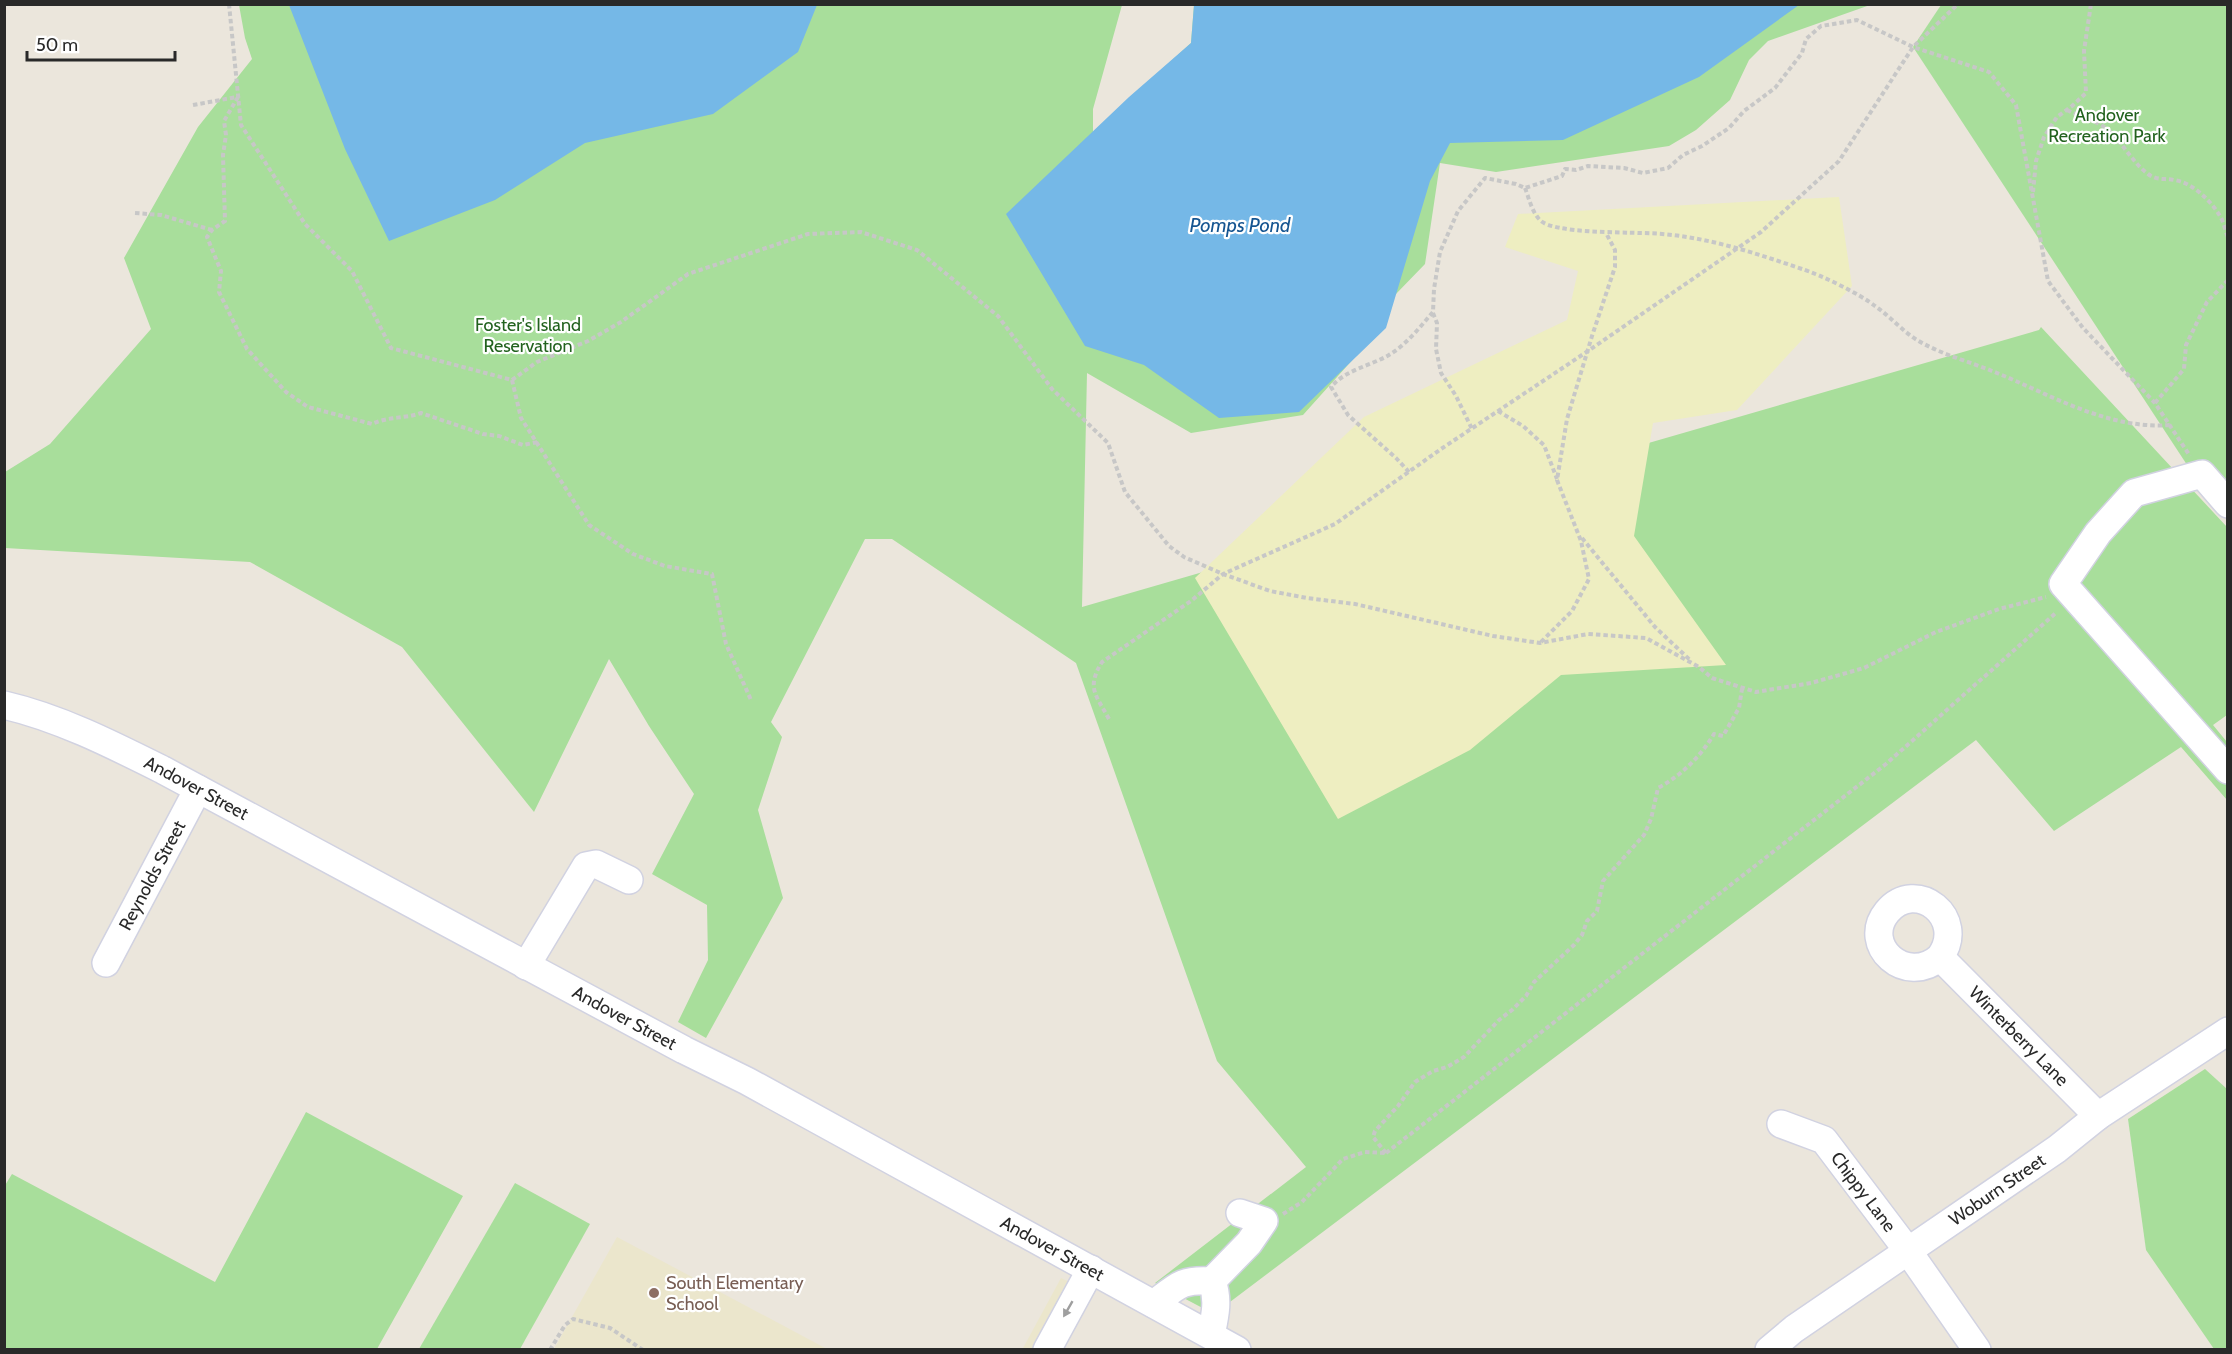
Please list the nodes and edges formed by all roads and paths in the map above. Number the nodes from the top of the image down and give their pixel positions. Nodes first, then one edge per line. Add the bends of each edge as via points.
1 (229, 4) edge
2 (1958, 4) edge
3 (2091, 4) edge
4 (1913, 47) junction
5 (238, 97) junction
6 (192, 105) dead end
7 (2067, 110) junction
8 (1525, 188) junction
9 (2032, 195) junction
10 (135, 213) dead end
11 (212, 230) junction
12 (1606, 232) junction
13 (2228, 237) edge
14 (1739, 247) junction
15 (2228, 280) edge
16 (1433, 312) junction
17 (1588, 351) junction
18 (512, 380) junction
19 (2155, 403) junction
20 (1498, 411) junction
21 (2170, 424) junction
22 (1472, 429) junction
23 (538, 442) junction
24 (1409, 472) junction
25 (2202, 474) junction
26 (1557, 480) junction
27 (2228, 504) edge
28 (1579, 535) junction
29 (1223, 574) junction
30 (2063, 596) junction
31 (1540, 643) junction
32 (1695, 665) junction
33 (1742, 688) junction
34 (751, 700) dead end
35 (4, 705) edge
36 (1109, 719) dead end
37 (2228, 770) edge
38 (198, 789) junction
39 (629, 880) dead end
40 (1940, 957) dead end
41 (106, 963) dead end
42 (526, 966) junction
43 (2228, 1032) edge
44 (2098, 1116) junction
45 (1781, 1124) dead end
46 (1386, 1153) junction
47 (1251, 1219) joint
48 (1908, 1251) junction
49 (1091, 1269) junction
50 (1212, 1281) junction
51 (1154, 1304) junction
52 (1211, 1335) junction
53 (550, 1350) edge
54 (643, 1350) edge
55 (1047, 1350) edge
56 (1237, 1350) edge
57 (1769, 1350) edge
58 (1977, 1350) edge

1 - 5 path
2 - 4 path
3 - 7 path via 2084,51 2086,93
4 - 8 path via 1857,20 1821,26 1806,39 1802,53 1775,88 1729,128 1668,168 1643,173 1588,166 1565,169 1562,176
4 - 9 path via 1989,72 2016,105
4 - 14 path via 1839,161
5 - 6 path
5 - 11 path via 224,121 225,221
5 - 18 path via 241,125 304,224 352,271 391,348
7 - 9 path via 2057,117 2044,137
7 - 13 path via 2110,131 2134,162 2150,175 2163,181 2175,180 2206,196
8 - 12 path via 1541,222
8 - 16 path via 1485,178 1469,196 1440,252
9 - 19 path via 2048,281 2083,328
10 - 11 path via 161,215
11 - 23 path via 207,237 221,271 219,292 247,349 286,392 308,407 372,424 385,418 422,413 523,445
12 - 14 path via 1678,236
12 - 17 path via 1615,250 1615,267
14 - 17 path
14 - 21 path via 1810,271 1874,305 1916,339 1940,352 2100,416 2150,426
15 - 19 path via 2207,302 2186,345 2184,369
16 - 22 path via 1441,373
16 - 24 path via 1400,348 1343,376 1331,387 1348,415
17 - 20 path
17 - 26 path via 1567,418
18 - 23 path via 522,418
18 - 29 path via 537,362 621,322 688,274 808,234 861,232 917,250 998,316 1052,389 1108,443 1125,492 1169,546
19 - 21 path
20 - 22 path
20 - 26 path via 1544,446
21 - 25 path
22 - 24 path
23 - 34 path via 589,525 633,554 665,566 712,574 726,644
24 - 29 path via 1335,524
25 - 27 street
25 - 30 street via 2134,493 2098,533
26 - 28 path
28 - 31 path via 1589,579 1572,611
28 - 32 path via 1655,627
29 - 31 path via 1270,591 1355,604 1492,636
29 - 36 path via 1191,601 1102,662 1094,675 1093,690
30 - 33 path via 1999,609 1936,632 1864,668 1780,689 1756,692
30 - 37 street
30 - 46 path via 1887,764
31 - 32 path via 1587,634 1646,638
32 - 33 path via 1712,678
33 - 46 path via 1739,708 1723,736 1714,734 1699,757 1658,788 1652,819 1644,835 1603,881 1597,911 1587,921 1582,935 1464,1057 1414,1082 1375,1131 1373,1137
35 - 38 street, Andover Street via 112,745
38 - 41 street, Reynolds Street
38 - 42 street, Andover Street
39 - 42 street via 596,864 586,866
40 - 44 street, Winterberry Lane
42 - 49 street, Andover Street via 747,1081
43 - 44 street, Woburn Street
44 - 48 street, Woburn Street via 2057,1149
45 - 48 street, Chippy Lane via 1824,1140
46 - 47 path via 1365,1152 1343,1159 1302,1202 1281,1215
47 - 50 street via 1250,1243
48 - 57 street, Woburn Street
48 - 58 street, Chippy Lane
49 - 51 street, Andover Street
49 -> 55 street
50 - 51 street via 1192,1280 1175,1287
50 - 52 street via 1217,1302
51 - 52 street, Andover Street
52 - 56 street, Andover Street
53 - 54 path via 573,1319 610,1328

